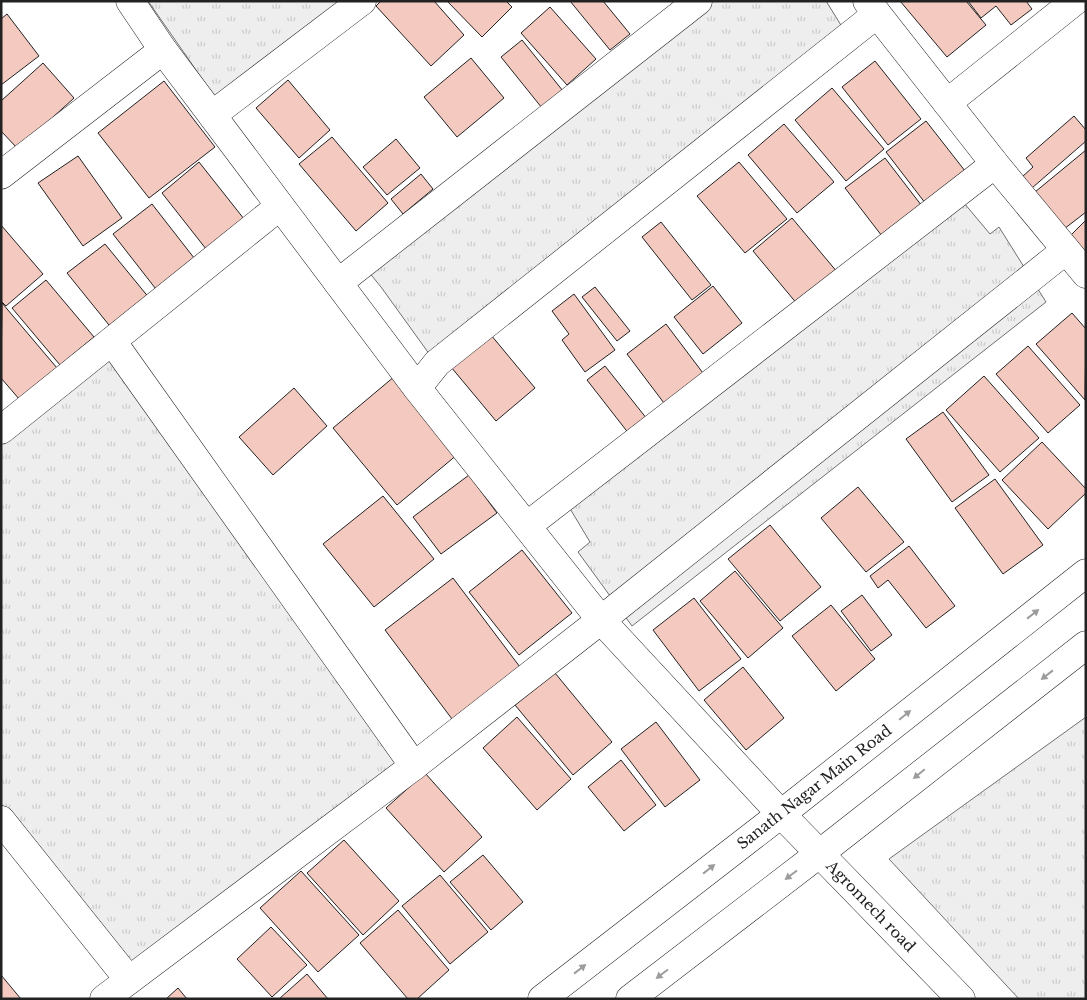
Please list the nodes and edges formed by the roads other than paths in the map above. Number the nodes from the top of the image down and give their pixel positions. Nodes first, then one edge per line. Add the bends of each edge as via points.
1 (130, 1) edge
2 (362, 1) edge
3 (698, 1) edge
4 (1075, 1) edge
5 (872, 8) edge
6 (163, 50) junction
7 (947, 103) junction
8 (212, 115) junction
9 (995, 164) junction
10 (2, 173) edge
11 (280, 206) junction
12 (1066, 250) junction
13 (1086, 274) edge
14 (338, 283) junction
15 (112, 341) junction
16 (417, 388) junction
17 (1, 430) edge
18 (528, 525) junction
19 (1086, 573) edge
20 (602, 620) junction
21 (1086, 645) edge
22 (414, 766) junction
23 (781, 814) junction
24 (1, 820) edge
25 (820, 854) junction
26 (129, 980) junction
27 (104, 999) edge
28 (542, 999) edge
29 (630, 999) edge
30 (961, 999) edge

1 - 6 street, Agromech road
2 - 8 street
3 - 14 street
4 - 7 street
5 - 7 street
5 - 16 street via 436,363
6 - 8 street, Agromech road
6 - 10 street
7 - 9 street
8 - 11 street, Agromech road
9 - 12 street
9 - 18 street
11 - 14 street, Agromech road
11 - 15 street
12 - 13 street
12 - 20 street
14 - 16 street, Agromech road
15 - 17 street
15 - 22 street
16 - 18 street, Agromech road
18 - 20 street, Agromech road
23 -> 19 street, Sanath Nagar Main Road
20 - 22 street
20 - 23 street, Agromech road
21 -> 25 street
22 - 26 street
23 - 25 street, Agromech road
28 -> 23 street, Sanath Nagar Main Road
24 - 26 street
25 -> 29 street
25 - 30 street, Agromech road
26 - 27 street

